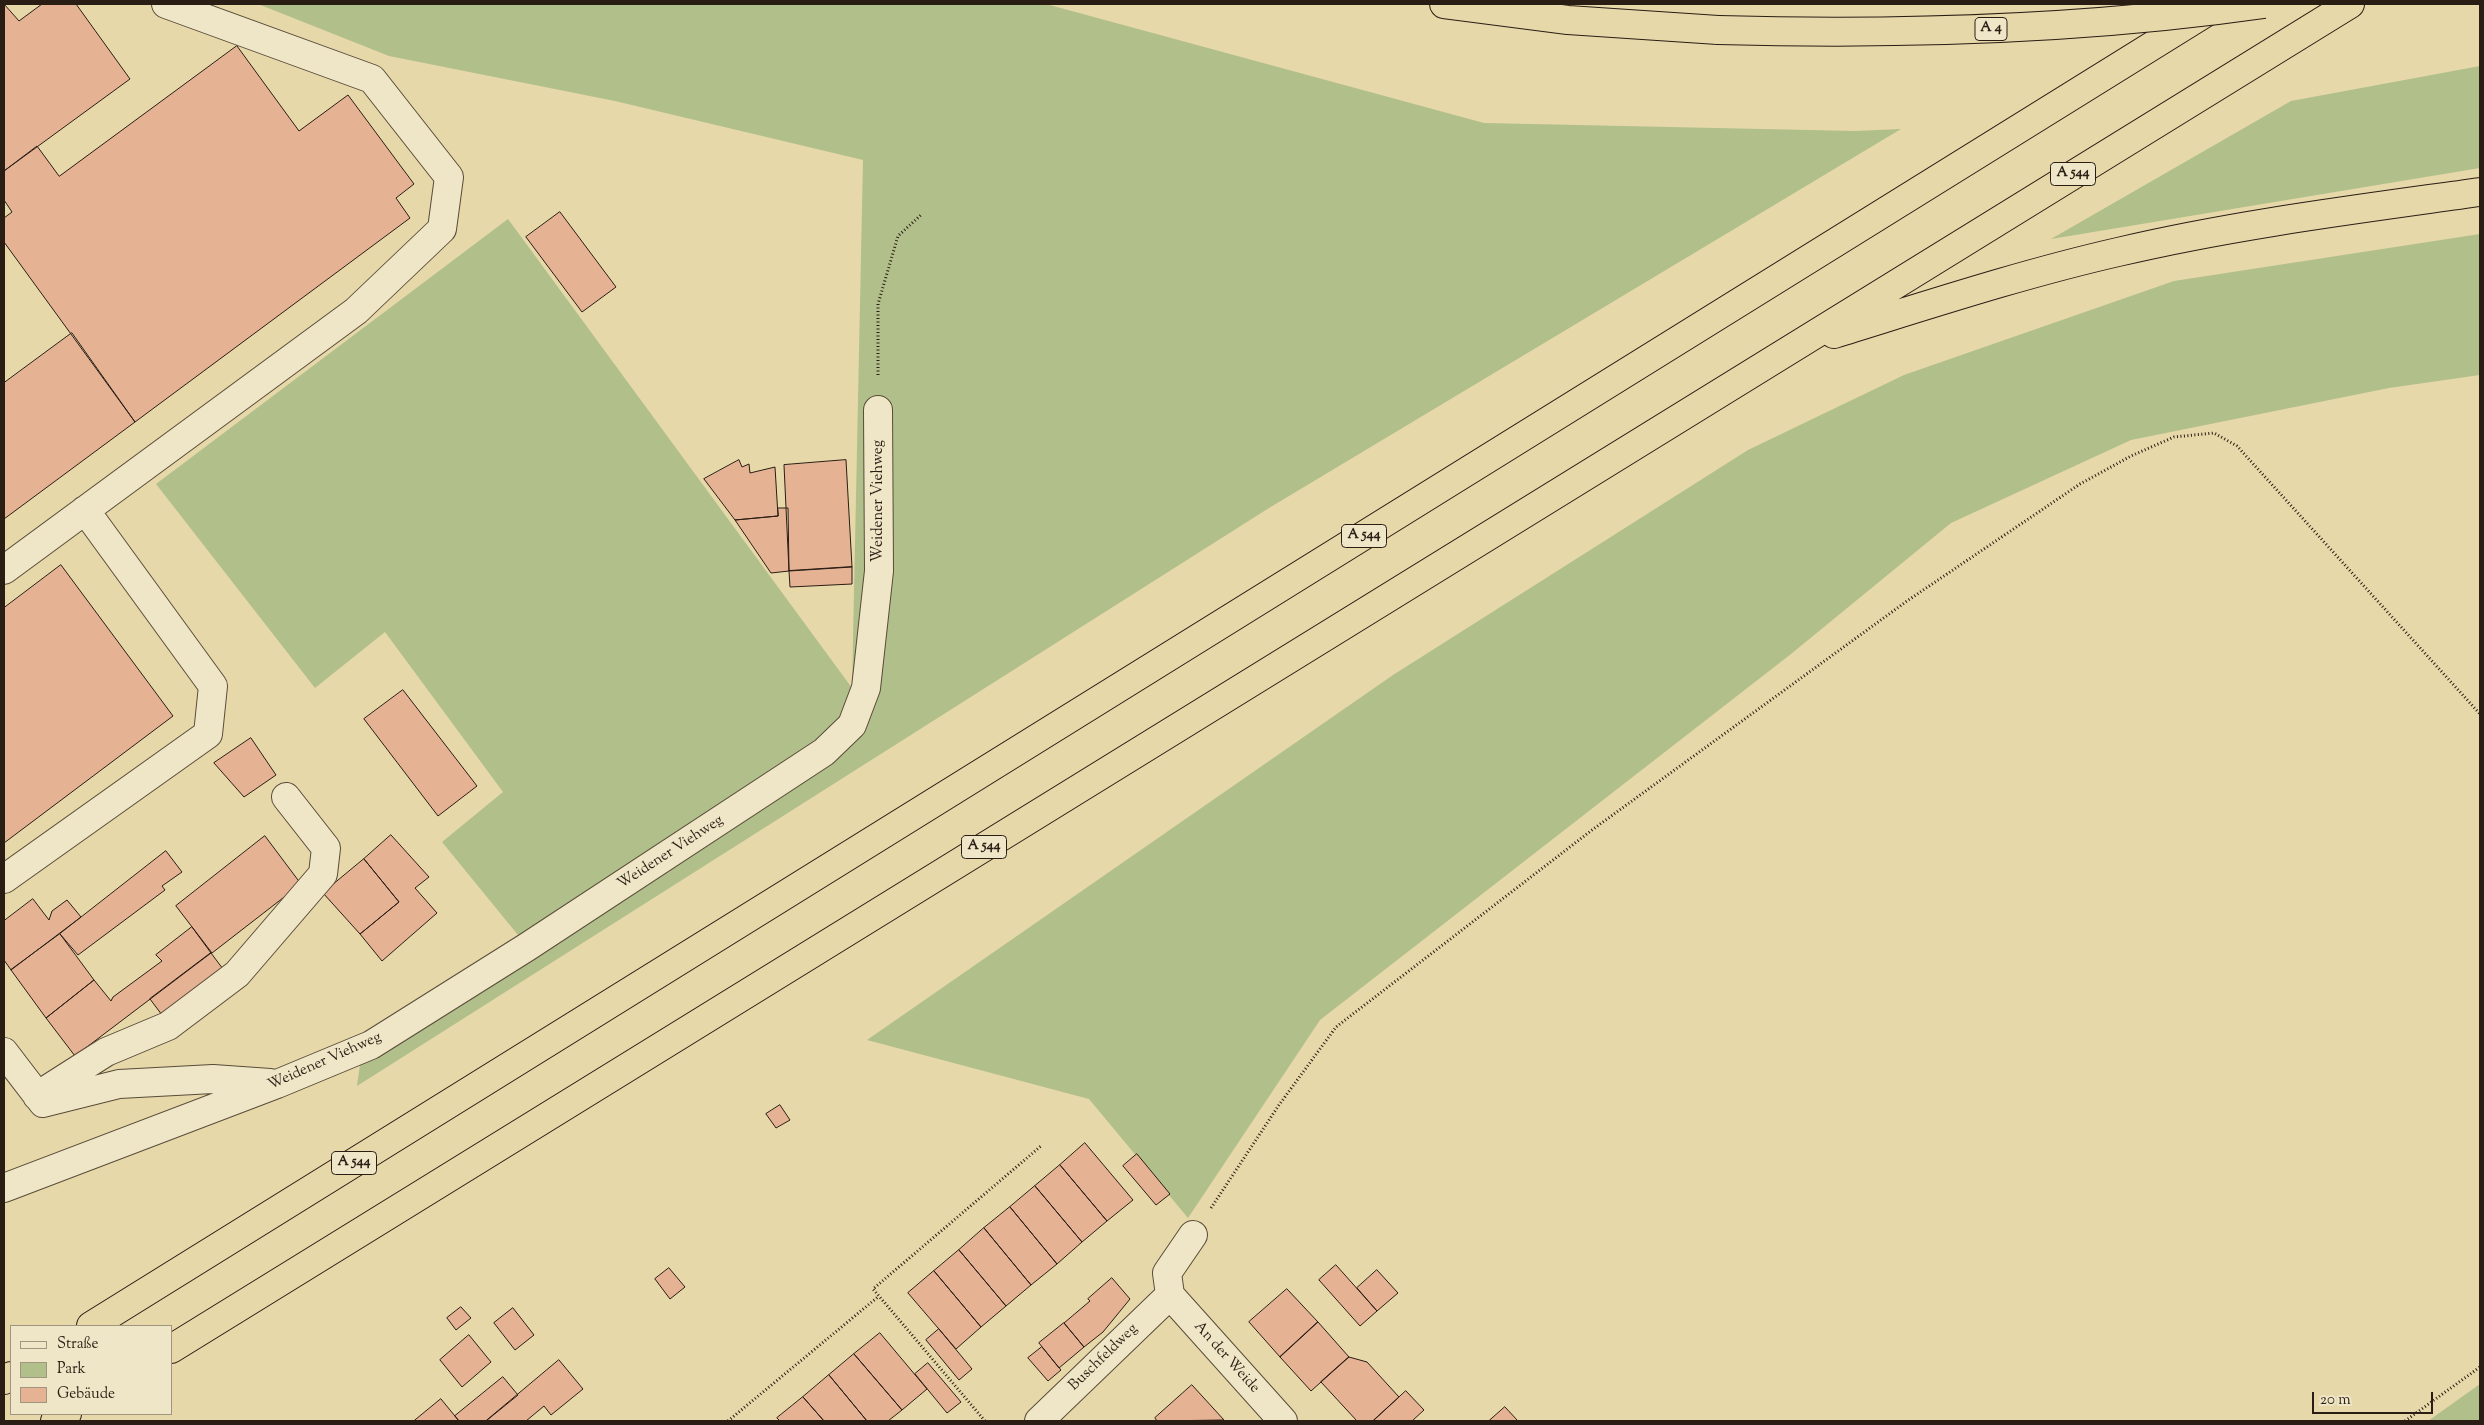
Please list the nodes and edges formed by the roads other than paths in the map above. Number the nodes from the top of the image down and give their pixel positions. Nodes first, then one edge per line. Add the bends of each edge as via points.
1 (166, 4) edge
2 (1444, 4) edge
3 (2182, 4) edge
4 (2220, 4) edge
5 (2264, 4) edge
6 (2350, 4) edge
7 (2112, 71) junction
8 (2480, 192) edge
9 (1796, 345) junction
10 (878, 410) road end
11 (85, 510) junction
12 (4, 570) edge
13 (286, 797) dead end
14 (4, 879) edge
15 (4, 1052) edge
16 (277, 1084) junction
17 (38, 1096) junction
18 (4, 1188) edge
19 (1193, 1234) road end
20 (1170, 1295) junction
21 (93, 1325) edge
22 (172, 1348) edge
23 (1039, 1421) edge
24 (1283, 1421) edge

1 - 11 street via 372,79 449,177 442,229 356,311
2 - 5 highway, A 4, bridge via 1568,20 1718,30 1827,32 1991,29 2156,17
3 - 7 highway
4 - 7 highway, A 544
6 - 9 highway, A 544
7 - 21 highway, A 544
8 - 9 highway via 2186,237 2118,252 2042,270
9 - 22 highway, A 544
10 - 16 street, Weidener Viehweg via 879,571 866,688 852,725 824,752 380,1040
11 - 12 street
11 - 14 street via 213,686 208,734
13 - 17 street via 326,848 323,874 237,974 168,1026 106,1052
15 - 17 street
16 - 17 street via 213,1079 119,1084 43,1103
16 - 18 street, Weidener Viehweg
19 - 20 street via 1167,1273
20 - 23 street, Buschfeldweg
20 - 24 street, An der Weide

